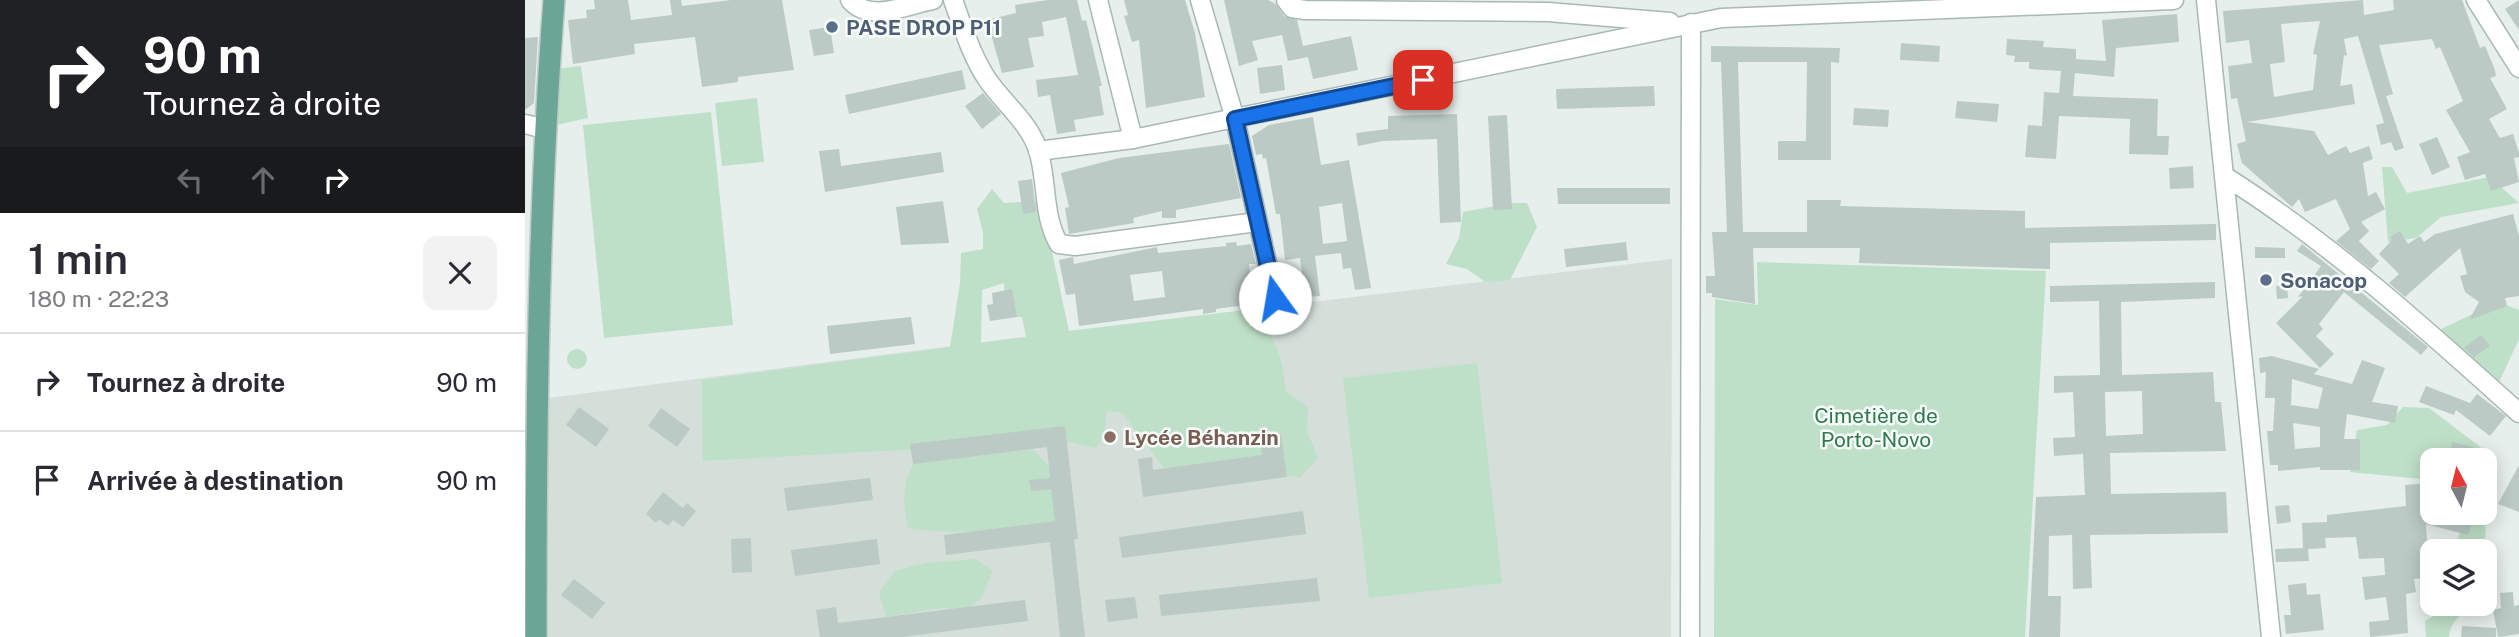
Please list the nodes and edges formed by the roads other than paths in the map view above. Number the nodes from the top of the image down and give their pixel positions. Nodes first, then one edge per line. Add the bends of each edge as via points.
1 (554, 0) edge
2 (850, 0) edge
3 (933, 0) edge
4 (953, 0) edge
5 (1098, 0) edge
6 (1200, 0) edge
7 (1286, 0) edge
8 (2174, 0) edge
9 (2206, 0) edge
10 (2476, 0) edge
11 (1691, 23) junction
12 (2519, 68) edge
13 (1235, 119) junction
14 (535, 127) edge
15 (1133, 139) junction
16 (1038, 151) junction
17 (2226, 177) junction
18 (1257, 222) junction
19 (1275, 298) dead end
20 (536, 404) junction
21 (2519, 412) edge
22 (525, 422) edge
23 (536, 637) edge
24 (1690, 637) edge
25 (2271, 637) edge

1 - 14 main road
2 - 3 street via 869,13
4 - 16 street via 974,57
5 - 15 street
6 - 13 street
7 - 11 street via 1291,8 1304,10 1549,12
8 - 11 street via 1721,18
9 - 17 street
10 - 12 street
11 - 13 street
11 - 24 street
13 - 15 street
13 - 18 street
14 - 20 main road
15 - 16 street
16 - 18 street via 1051,231 1059,244 1075,246
17 - 21 street via 2283,214 2393,301
17 - 25 street
18 - 19 street
20 - 22 street
20 - 23 main road

